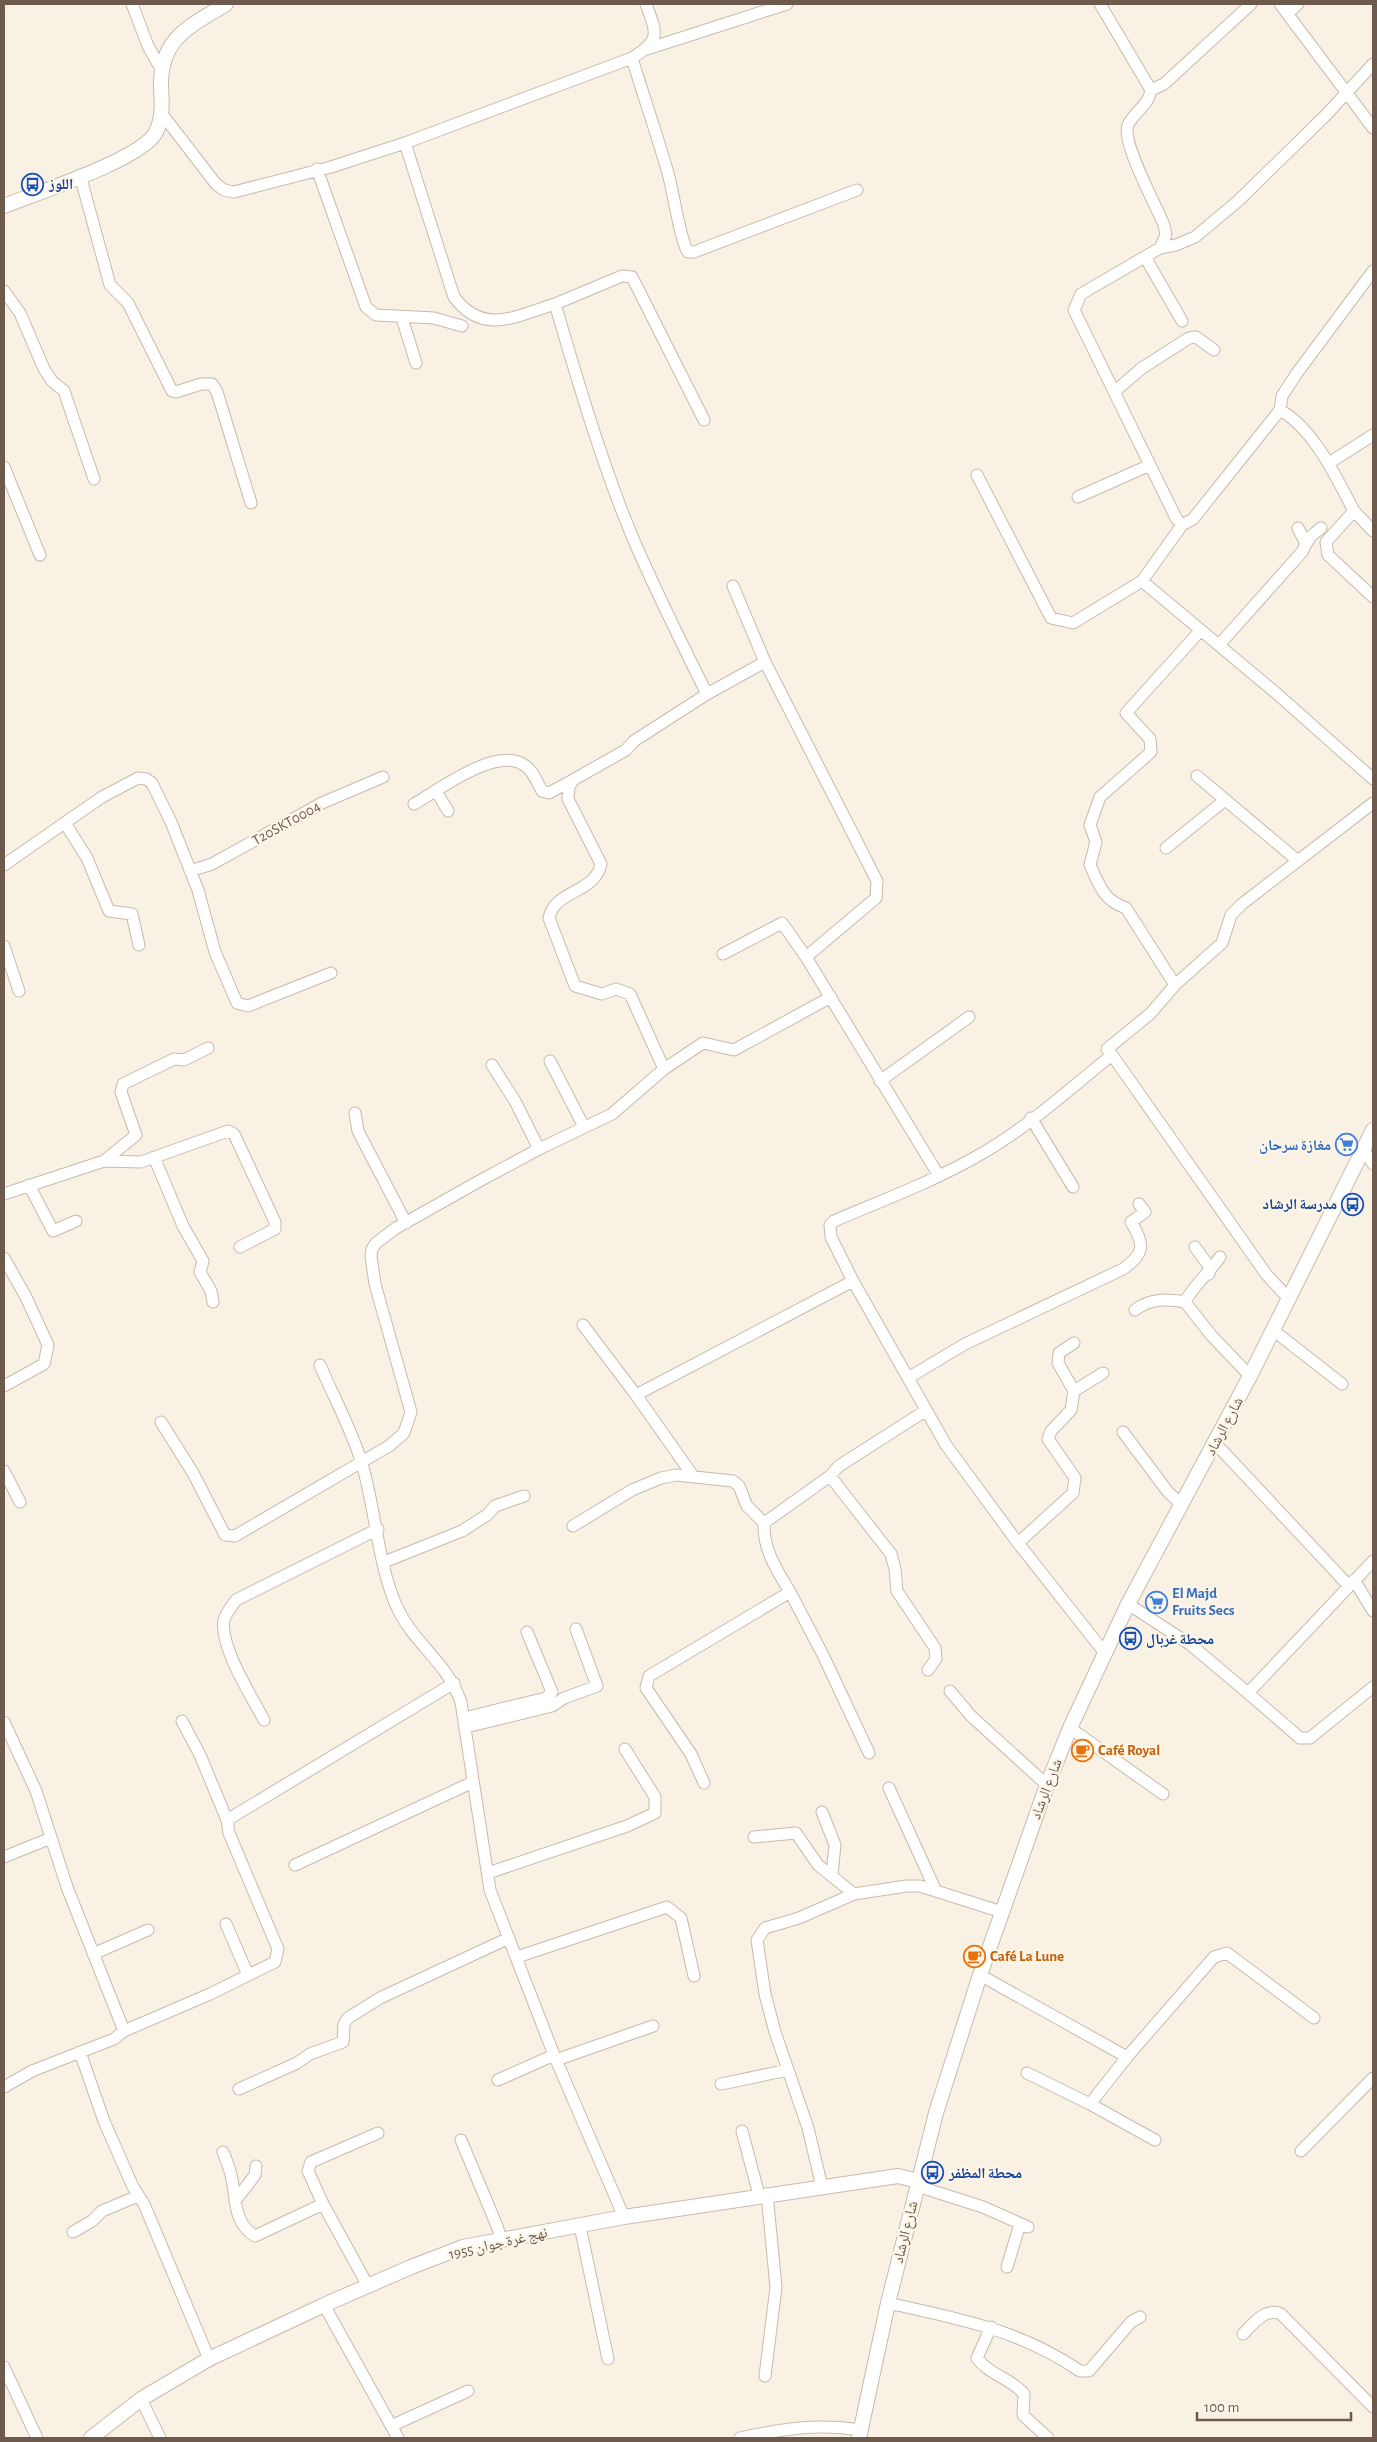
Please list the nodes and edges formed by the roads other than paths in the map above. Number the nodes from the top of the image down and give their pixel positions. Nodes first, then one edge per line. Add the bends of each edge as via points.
1 (132, 4) edge
2 (226, 4) edge
3 (646, 4) edge
4 (787, 4) edge
5 (1100, 4) edge
6 (1251, 4) edge
7 (1280, 4) edge
8 (1298, 4) edge
9 (1288, 13) junction
10 (647, 49) junction
11 (632, 58) junction
12 (1373, 64) edge
13 (161, 69) junction
14 (1151, 90) junction
15 (1347, 91) junction
16 (162, 114) junction
17 (1373, 128) edge
18 (405, 143) junction
19 (317, 169) junction
20 (80, 175) junction
21 (857, 190) dead end
22 (4, 206) edge
23 (1160, 248) junction
24 (1145, 257) junction
25 (1373, 271) edge
26 (4, 291) edge
27 (555, 304) junction
28 (402, 318) junction
29 (1182, 320) dead end
30 (462, 326) dead end
31 (1214, 350) dead end
32 (416, 363) dead end
33 (1114, 392) junction
34 (1280, 410) junction
35 (704, 420) dead end
36 (1373, 435) edge
37 (1328, 463) junction
38 (1150, 465) junction
39 (4, 467) edge
40 (977, 476) dead end
41 (94, 479) dead end
42 (1078, 497) dead end
43 (251, 503) dead end
44 (1354, 511) junction
45 (1182, 525) junction
46 (1298, 528) dead end
47 (1321, 528) dead end
48 (1373, 531) edge
49 (1306, 544) junction
50 (40, 555) dead end
51 (1142, 581) junction
52 (733, 586) dead end
53 (1373, 597) edge
54 (1200, 631) junction
55 (1219, 645) junction
56 (765, 662) junction
57 (707, 694) junction
58 (1197, 776) dead end
59 (383, 777) dead end
60 (1373, 779) edge
61 (573, 780) junction
62 (436, 791) junction
63 (1225, 800) junction
64 (1373, 803) edge
65 (414, 804) dead end
66 (448, 811) dead end
67 (66, 823) junction
68 (1166, 848) dead end
69 (1298, 861) junction
70 (4, 865) edge
71 (190, 871) junction
72 (139, 945) dead end
73 (4, 946) edge
74 (723, 954) dead end
75 (806, 957) junction
76 (331, 973) dead end
77 (1175, 985) junction
78 (19, 991) dead end
79 (831, 997) junction
80 (969, 1017) dead end
81 (208, 1048) dead end
82 (1112, 1055) junction
83 (550, 1061) dead end
84 (492, 1065) dead end
85 (664, 1069) junction
86 (880, 1081) junction
87 (355, 1113) dead end
88 (1031, 1118) junction
89 (584, 1127) junction
90 (1373, 1130) edge
91 (538, 1149) junction
92 (1363, 1149) junction
93 (154, 1157) junction
94 (104, 1161) junction
95 (1373, 1164) edge
96 (939, 1176) junction
97 (29, 1185) junction
98 (1073, 1187) dead end
99 (4, 1194) edge
100 (1139, 1204) dead end
101 (76, 1221) dead end
102 (406, 1223) junction
103 (240, 1247) dead end
104 (1194, 1247) dead end
105 (1220, 1257) dead end
106 (4, 1258) edge
107 (1209, 1274) junction
108 (853, 1281) junction
109 (1289, 1298) junction
110 (213, 1302) dead end
111 (1185, 1302) junction
112 (1135, 1310) dead end
113 (583, 1325) dead end
114 (1273, 1330) junction
115 (1074, 1343) dead end
116 (320, 1365) dead end
117 (1103, 1373) dead end
118 (1250, 1376) junction
119 (908, 1378) junction
120 (1342, 1384) dead end
121 (4, 1386) edge
122 (1074, 1391) junction
123 (636, 1394) junction
124 (925, 1411) junction
125 (161, 1422) dead end
126 (1123, 1432) dead end
127 (1215, 1443) junction
128 (362, 1463) junction
129 (4, 1471) edge
130 (694, 1476) junction
131 (830, 1476) junction
132 (524, 1496) dead end
133 (20, 1502) dead end
134 (1182, 1505) junction
135 (764, 1523) junction
136 (573, 1526) dead end
137 (378, 1528) junction
138 (1018, 1543) junction
139 (1373, 1561) edge
140 (384, 1562) junction
141 (1351, 1582) junction
142 (790, 1592) junction
143 (1128, 1604) junction
144 (1373, 1611) edge
145 (576, 1629) dead end
146 (527, 1632) dead end
147 (1104, 1652) junction
148 (928, 1670) dead end
149 (454, 1683) junction
150 (1373, 1687) edge
151 (950, 1691) dead end
152 (1248, 1693) junction
153 (264, 1720) dead end
154 (4, 1722) edge
155 (182, 1722) dead end
156 (465, 1723) junction
157 (1070, 1728) junction
158 (625, 1749) dead end
159 (868, 1753) dead end
160 (473, 1782) junction
161 (704, 1784) dead end
162 (1048, 1785) junction
163 (888, 1788) dead end
164 (1163, 1794) dead end
165 (822, 1812) dead end
166 (227, 1820) junction
167 (754, 1837) dead end
168 (51, 1838) junction
169 (4, 1858) edge
170 (295, 1865) dead end
171 (488, 1873) junction
172 (832, 1874) junction
173 (935, 1889) junction
174 (854, 1894) junction
175 (1002, 1912) junction
176 (226, 1924) dead end
177 (148, 1930) dead end
178 (509, 1938) junction
179 (93, 1954) junction
180 (518, 1957) junction
181 (248, 1975) junction
182 (980, 1975) junction
183 (694, 1976) dead end
184 (1314, 2018) dead end
185 (653, 2026) dead end
186 (124, 2032) junction
187 (80, 2052) junction
188 (555, 2057) junction
189 (1127, 2057) junction
190 (788, 2070) junction
191 (1027, 2073) dead end
192 (1373, 2078) edge
193 (498, 2080) dead end
194 (721, 2084) dead end
195 (4, 2087) edge
196 (239, 2089) dead end
197 (1090, 2104) junction
198 (742, 2131) dead end
199 (378, 2133) dead end
200 (461, 2140) dead end
201 (1155, 2140) dead end
202 (1301, 2151) dead end
203 (223, 2152) dead end
204 (256, 2166) dead end
205 (917, 2183) junction
206 (822, 2187) junction
207 (763, 2195) junction
208 (138, 2196) junction
209 (235, 2201) junction
210 (323, 2204) junction
211 (624, 2217) junction
212 (580, 2226) junction
213 (74, 2232) dead end
214 (501, 2239) junction
215 (1007, 2267) dead end
216 (368, 2286) junction
217 (888, 2303) junction
218 (324, 2305) junction
219 (1140, 2317) dead end
220 (991, 2327) junction
221 (1243, 2334) dead end
222 (209, 2359) junction
223 (608, 2359) dead end
224 (4, 2367) edge
225 (765, 2376) dead end
226 (468, 2391) dead end
227 (141, 2399) junction
228 (1373, 2407) edge
229 (391, 2426) junction
230 (860, 2434) edge
231 (37, 2438) edge
232 (91, 2438) edge
233 (160, 2438) edge
234 (398, 2438) edge
235 (740, 2438) edge
236 (1048, 2438) edge

1 - 13 street via 148,46
2 - 13 street via 187,28 170,44
3 - 10 street via 656,29
4 - 10 street
5 - 14 street
6 - 14 street via 1164,84
7 - 9 street
8 - 9 street
9 - 15 street
10 - 11 street
11 - 18 street
11 - 21 street via 688,252
12 - 15 street
13 - 16 street
14 - 23 street via 1150,98 1128,126 1126,135 1164,225 1166,235
15 - 17 street
15 - 23 street via 1238,202 1201,232 1176,245
16 - 19 street via 224,190 234,192
16 - 20 street via 156,133 144,147
18 - 19 street
18 - 27 street via 454,297 464,310 478,319 497,321
19 - 28 street via 366,307 376,316
20 - 22 street
20 - 43 street via 110,285 128,303 170,388 176,392 212,384
23 - 24 street
24 - 29 street
24 - 33 street via 1081,294 1074,310
25 - 34 street via 1297,373 1282,396
26 - 41 street via 20,313 44,370 64,391
27 - 35 street via 622,276 632,277
27 - 57 street via 589,420 631,533 656,592
28 - 30 street via 434,318
28 - 32 street
31 - 33 street via 1196,337 1188,338 1142,368
33 - 38 street
34 - 37 street via 1292,417
34 - 45 street via 1193,520
36 - 37 street
37 - 44 street
38 - 42 street
38 - 45 street
39 - 50 street
40 - 51 street via 1050,618 1073,623
44 - 48 street
44 - 53 street via 1326,542 1328,555
45 - 51 street
46 - 49 street
47 - 49 street
49 - 55 street
51 - 54 street
52 - 56 street
54 - 55 street
54 - 77 street via 1126,713 1150,739 1151,752 1100,797 1090,824 1096,842 1090,865 1104,895 1112,904 1126,908
55 - 60 street
56 - 57 street
56 - 75 street via 877,881 876,898
57 - 61 street via 634,741 626,750
58 - 63 street
59 - 71 street, T20SKT0004 via 322,803 212,864
61 - 62 street via 549,793 542,790 524,764 501,760 460,775
61 - 85 street via 568,799 601,864 594,881 558,900 551,908 549,918 574,986 602,994 616,988 630,994
62 - 65 street
62 - 66 street
63 - 68 street
63 - 69 street
64 - 69 street
67 - 70 street
67 - 71 street via 110,793 138,778 146,778 152,783 167,814
67 - 72 street via 87,858 108,911 132,914
69 - 77 street via 1231,916 1222,944
71 - 76 street via 215,952 237,1003 248,1006
73 - 78 street
74 - 75 street via 782,923
75 - 79 street
77 - 82 street via 1150,1014 1107,1049
79 - 85 street via 734,1050 703,1043
79 - 86 street
80 - 86 street
81 - 94 street via 184,1060 174,1059 123,1084 120,1092 136,1135
82 - 88 street
82 - 109 street via 1266,1274
83 - 89 street
84 - 91 street via 515,1101
85 - 89 street via 612,1114
86 - 96 street
87 - 102 street via 358,1131
88 - 96 street via 975,1158
88 - 98 street
89 - 91 street
90 - 92 street, شارع الرشاد
91 - 102 street
92 - 95 street
92 - 109 street, شارع الرشاد
93 - 94 street via 141,1162
93 - 103 street via 228,1131 234,1134 275,1222 275,1229
93 - 110 street via 183,1226 203,1261 200,1272 211,1291
94 - 97 street
96 - 108 street via 830,1225 831,1237
97 - 99 street
97 - 101 street via 53,1231
100 - 119 street via 1145,1212 1131,1222 1140,1236 1141,1250 1136,1260 965,1344
102 - 128 street via 376,1243 371,1256 411,1412 404,1433
104 - 107 street via 1208,1265
105 - 107 street
106 - 121 street via 48,1345 44,1364
107 - 111 street
108 - 119 street
108 - 123 street
109 - 114 street, شارع الرشاد
111 - 112 street via 1158,1300 1146,1302
111 - 118 street
113 - 123 street
114 - 118 street, شارع الرشاد
114 - 120 street
115 - 122 street via 1059,1353 1058,1362
116 - 128 street
117 - 122 street
118 - 127 street, شارع الرشاد
119 - 124 street
122 - 138 street via 1071,1410 1048,1439 1075,1478 1073,1494
123 - 130 street
124 - 131 street via 839,1466
124 - 138 street
125 - 128 street via 193,1473 216,1520 225,1535 230,1537
126 - 134 street via 1168,1492
127 - 134 street, شارع الرشاد
127 - 141 street
128 - 137 street
129 - 133 street
130 - 135 street via 734,1481 747,1506
130 - 136 street via 676,1475 646,1483
131 - 135 street
131 - 148 street via 891,1554 897,1591 935,1648 936,1659
132 - 140 street via 495,1506 487,1515 462,1530
134 - 143 street, شارع الرشاد
135 - 142 street via 764,1543
137 - 140 street
137 - 153 street via 236,1600 229,1610 224,1619 226,1640 238,1672
138 - 147 street
139 - 141 street
140 - 149 street via 396,1604 410,1630 443,1665
141 - 144 street
141 - 152 street
142 - 159 street
142 - 161 street via 649,1676 646,1688 691,1754
143 - 147 street, شارع الرشاد
143 - 152 street via 1191,1645
145 - 156 street via 597,1686 552,1706
146 - 156 street via 552,1692 546,1698
147 - 157 street, شارع الرشاد
149 - 156 street
149 - 166 street
150 - 152 street via 1310,1738 1300,1738
151 - 162 street via 971,1716
154 - 168 street via 36,1791
155 - 166 street via 200,1755
156 - 160 street
157 - 162 street, شارع الرشاد
157 - 164 street
158 - 171 street via 655,1797 655,1813 627,1826
160 - 170 street
160 - 171 street
162 - 175 street, شارع الرشاد
163 - 173 street
165 - 172 street via 835,1845
166 - 181 street via 229,1833 278,1949 274,1962
167 - 172 street via 796,1833 818,1865
168 - 169 street
168 - 179 street
171 - 178 street via 490,1890
172 - 174 street
173 - 174 street via 906,1886
173 - 175 street
174 - 190 street via 799,1918 765,1928 757,1940 764,1994
175 - 182 street, شارع الرشاد
176 - 181 street
177 - 179 street
178 - 180 street
178 - 196 street via 380,1998 348,2018 344,2024 343,2042 310,2054 298,2063
179 - 186 street
180 - 183 street via 667,1907 681,1918
180 - 188 street
181 - 186 street
182 - 189 street
182 - 205 street, شارع الرشاد
184 - 189 street via 1227,1953 1214,1957
185 - 188 street
186 - 187 street
187 - 195 street via 32,2071
187 - 208 street via 104,2121
188 - 193 street
188 - 211 street
189 - 197 street
190 - 194 street
190 - 206 street via 808,2128
191 - 197 street
192 - 202 street
197 - 201 street
198 - 207 street
199 - 210 street via 310,2162 308,2171
200 - 214 street
203 - 209 street via 232,2176
204 - 209 street via 255,2174
205 - 206 street, نهج غرة جوان 1955 via 898,2176
205 - 215 street via 1024,2226
205 - 217 street, شارع الرشاد
206 - 207 street, نهج غرة جوان 1955
207 - 211 street, نهج غرة جوان 1955
207 - 225 street via 776,2288
208 - 213 street via 102,2211
208 - 222 street
209 - 210 street via 239,2218 246,2230 255,2236
210 - 216 street
211 - 212 street, نهج غرة جوان 1955
212 - 214 street, نهج غرة جوان 1955
212 - 223 street
214 - 216 street, نهج غرة جوان 1955 via 463,2247
216 - 218 street, نهج غرة جوان 1955
217 - 220 street
217 - 230 street, شارع الرشاد
218 - 222 street, نهج غرة جوان 1955
218 - 229 street
219 - 220 street via 1131,2322 1089,2371 1080,2371 1019,2337
220 - 236 street via 977,2358 983,2367 1017,2385 1024,2394 1023,2415
221 - 228 street via 1264,2314 1276,2312 1285,2316
222 - 227 street, نهج غرة جوان 1955
224 - 231 street
226 - 229 street
227 - 232 street, نهج غرة جوان 1955
227 - 233 street
229 - 234 street
230 - 235 street via 832,2425

